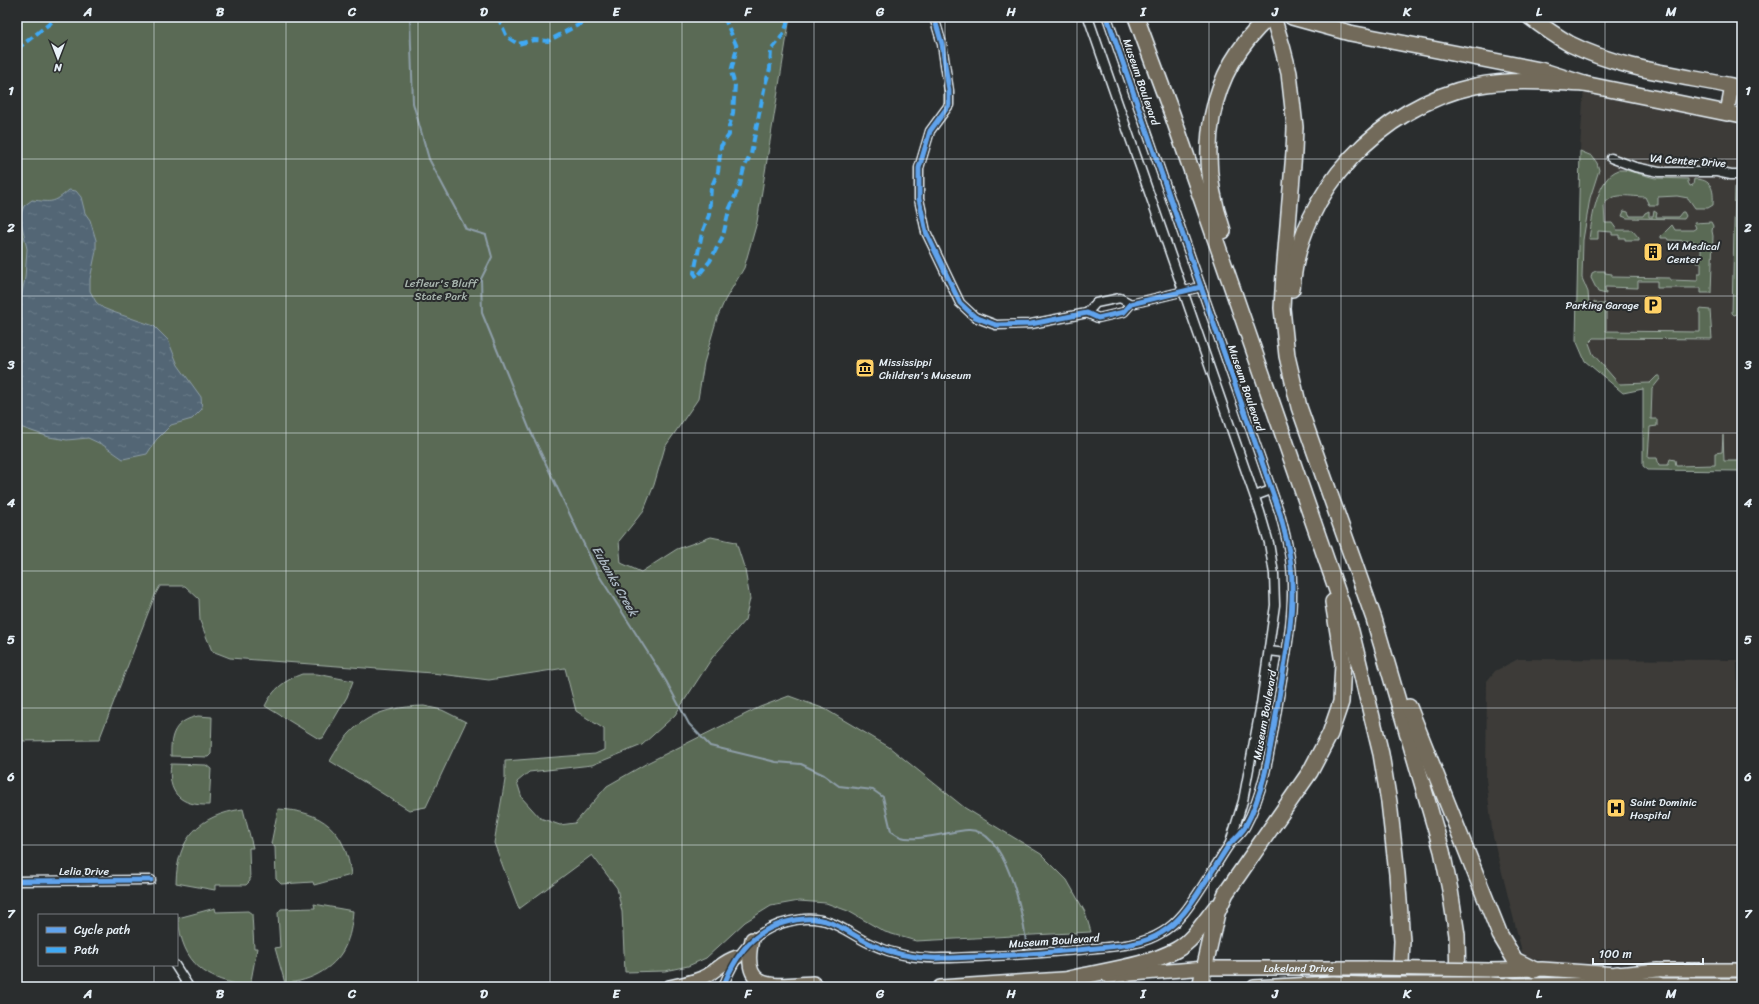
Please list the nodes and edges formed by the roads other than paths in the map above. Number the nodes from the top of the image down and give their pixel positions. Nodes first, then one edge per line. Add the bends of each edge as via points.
1 (934, 17) edge
2 (1088, 17) edge
3 (1107, 17) edge
4 (1136, 17) edge
5 (1268, 17) edge
6 (1273, 17) edge
7 (1292, 17) edge
8 (1530, 17) edge
9 (1584, 84) junction
10 (1737, 87) edge
11 (1727, 113) junction
12 (1742, 116) edge
13 (1611, 158) dead end
14 (1742, 175) edge
15 (1201, 287) junction
16 (1185, 292) junction
17 (1131, 304) junction
18 (1086, 314) junction
19 (1271, 490) junction
20 (1255, 496) junction
21 (1336, 508) junction
22 (1323, 550) junction
23 (1374, 619) junction
24 (1269, 651) junction
25 (1286, 653) junction
26 (1381, 754) junction
27 (1230, 843) junction
28 (151, 880) dead end
29 (17, 881) edge
30 (1226, 893) junction
31 (752, 939) junction
32 (737, 957) junction
33 (176, 966) edge
34 (1205, 968) junction
35 (1535, 970) junction
36 (1742, 970) edge
37 (1069, 979) junction
38 (1616, 982) edge
39 (1742, 985) edge
40 (1511, 986) edge
41 (189, 987) edge
42 (669, 987) edge
43 (723, 987) edge
44 (817, 987) edge
45 (940, 987) edge
46 (1200, 987) edge
47 (1254, 987) edge
48 (1400, 987) edge
49 (1458, 987) edge

1 - 18 street via 943,52 950,105 930,131 919,168 919,199 926,232 960,303 975,317 996,325 1031,324
2 - 16 street, Museum Boulevard
3 - 15 street, Museum Boulevard
4 - 22 highway
5 - 26 highway via 1243,43 1215,102 1208,150 1212,192 1217,213 1356,615 1373,687
6 - 21 highway via 1289,73 1295,127 1284,274 1284,333 1299,407
7 - 9 highway via 1350,33 1540,70
8 - 10 highway via 1554,35 1610,60
9 - 11 highway
9 - 21 highway via 1504,82 1475,86 1433,100 1396,120 1360,149 1322,197 1302,241 1295,267 1291,304 1301,375 1327,456
10 - 11 main road
11 - 12 main road
13 - 14 street, VA Center Drive via 1659,172 1718,172
15 - 16 street
15 - 19 street, Museum Boulevard
16 - 17 street
16 - 20 street, Museum Boulevard
17 - 18 street via 1124,312 1098,318
17 - 18 street via 1120,298 1096,303
19 - 20 street
19 - 25 street, Museum Boulevard via 1289,546 1292,612
20 - 24 street, Museum Boulevard via 1269,543 1274,574 1275,605
21 - 23 highway
22 - 26 highway via 1351,632
22 - 30 highway via 1338,628 1342,663 1341,702 1330,734 1310,772
23 - 35 highway via 1500,935 1515,960
23 - 49 highway via 1442,851 1457,934
24 - 25 street
24 - 27 street, Museum Boulevard via 1243,801
25 - 27 street, Museum Boulevard via 1264,777 1244,829
26 - 48 highway via 1397,874 1402,941
27 - 31 street, Museum Boulevard via 1181,916 1159,934 1141,942 1058,952 915,958 870,944 823,920 805,919 784,922 762,931
28 - 29 street, Lelia Drive
30 - 34 highway via 1217,913
30 - 37 highway via 1196,933 1177,950 1146,962
31 - 32 street, Museum Boulevard
31 - 44 main road via 749,963 756,977 764,983 813,983
32 - 42 main road via 692,982
32 - 43 street, Museum Boulevard
33 - 41 street
34 - 35 main road, Lakeland Drive, bridge
34 - 37 main road, Lakeland Drive
34 - 46 highway
35 - 38 main road, Lakeland Drive
36 - 38 main road, Lakeland Drive via 1660,970
37 - 45 main road, Lakeland Drive
38 - 39 main road, Lakeland Drive
38 - 40 main road, Lakeland Drive
40 - 47 main road, Lakeland Drive, bridge via 1333,983

